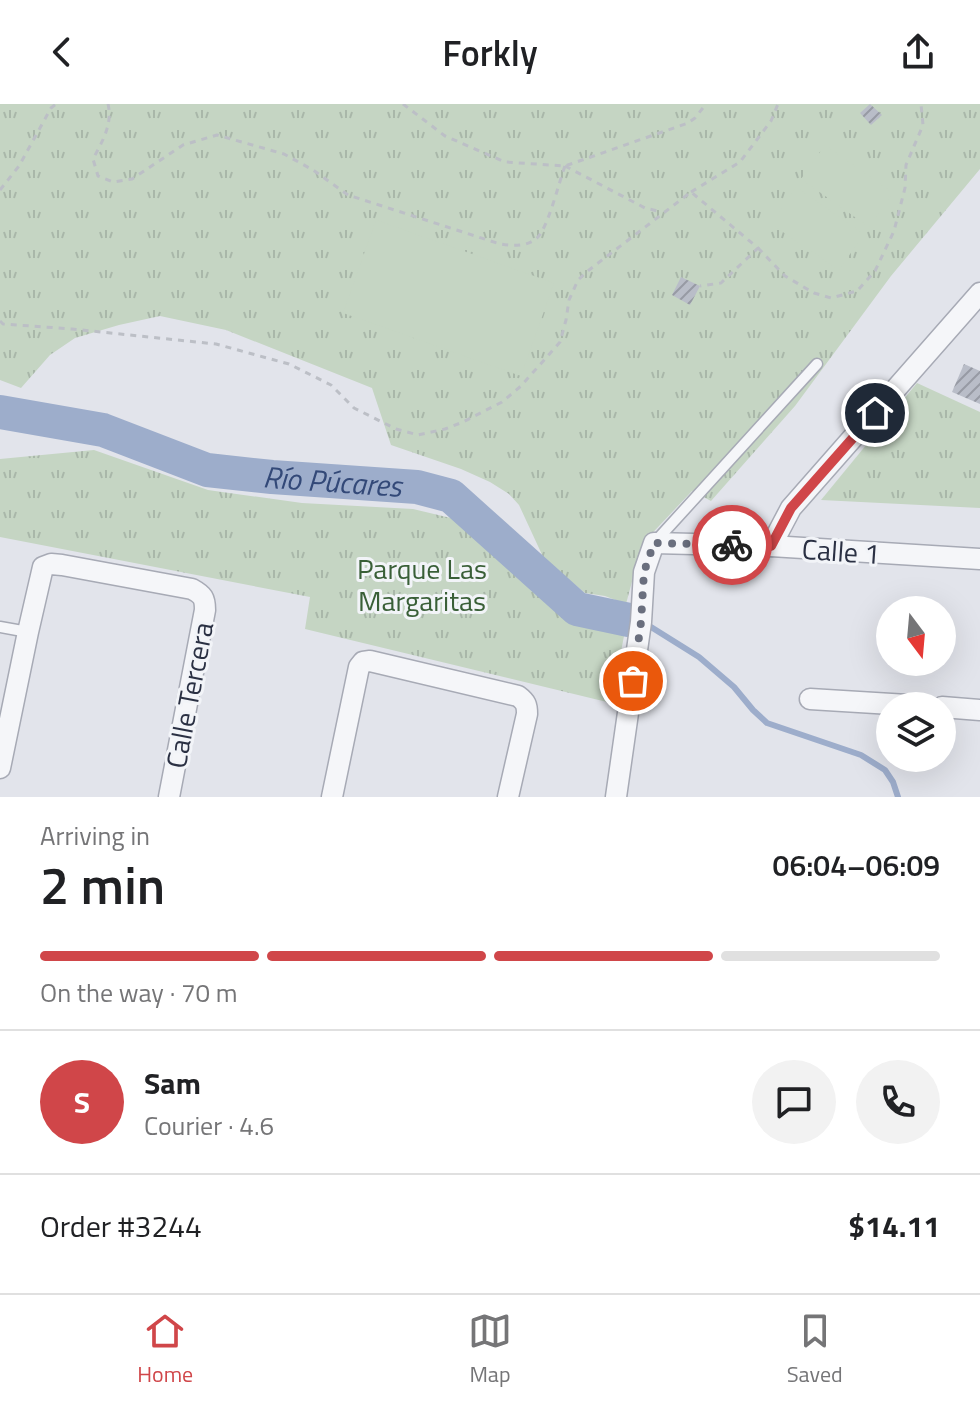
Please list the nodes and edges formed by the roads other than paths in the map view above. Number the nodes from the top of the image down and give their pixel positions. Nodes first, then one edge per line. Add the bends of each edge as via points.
1 (980, 293) edge
2 (817, 364) dead end
3 (654, 543) junction
4 (771, 546) junction
5 (980, 559) edge
6 (0, 627) edge
7 (28, 632) junction
8 (810, 699) dead end
9 (876, 703) edge
10 (956, 708) edge
11 (980, 710) edge
12 (1, 761) edge
13 (169, 797) edge
14 (332, 797) edge
15 (508, 797) edge
16 (616, 797) edge

1 - 4 street via 791,508
2 - 3 lane
3 - 4 street, Calle 1
3 - 16 street via 644,572
4 - 5 street, Calle 1
6 - 7 lane
7 - 12 street
7 - 13 street, Calle Tercera via 43,567 51,564 202,594 205,610
8 - 9 street
10 - 11 street
14 - 15 street via 359,667 370,661 524,701 527,714

